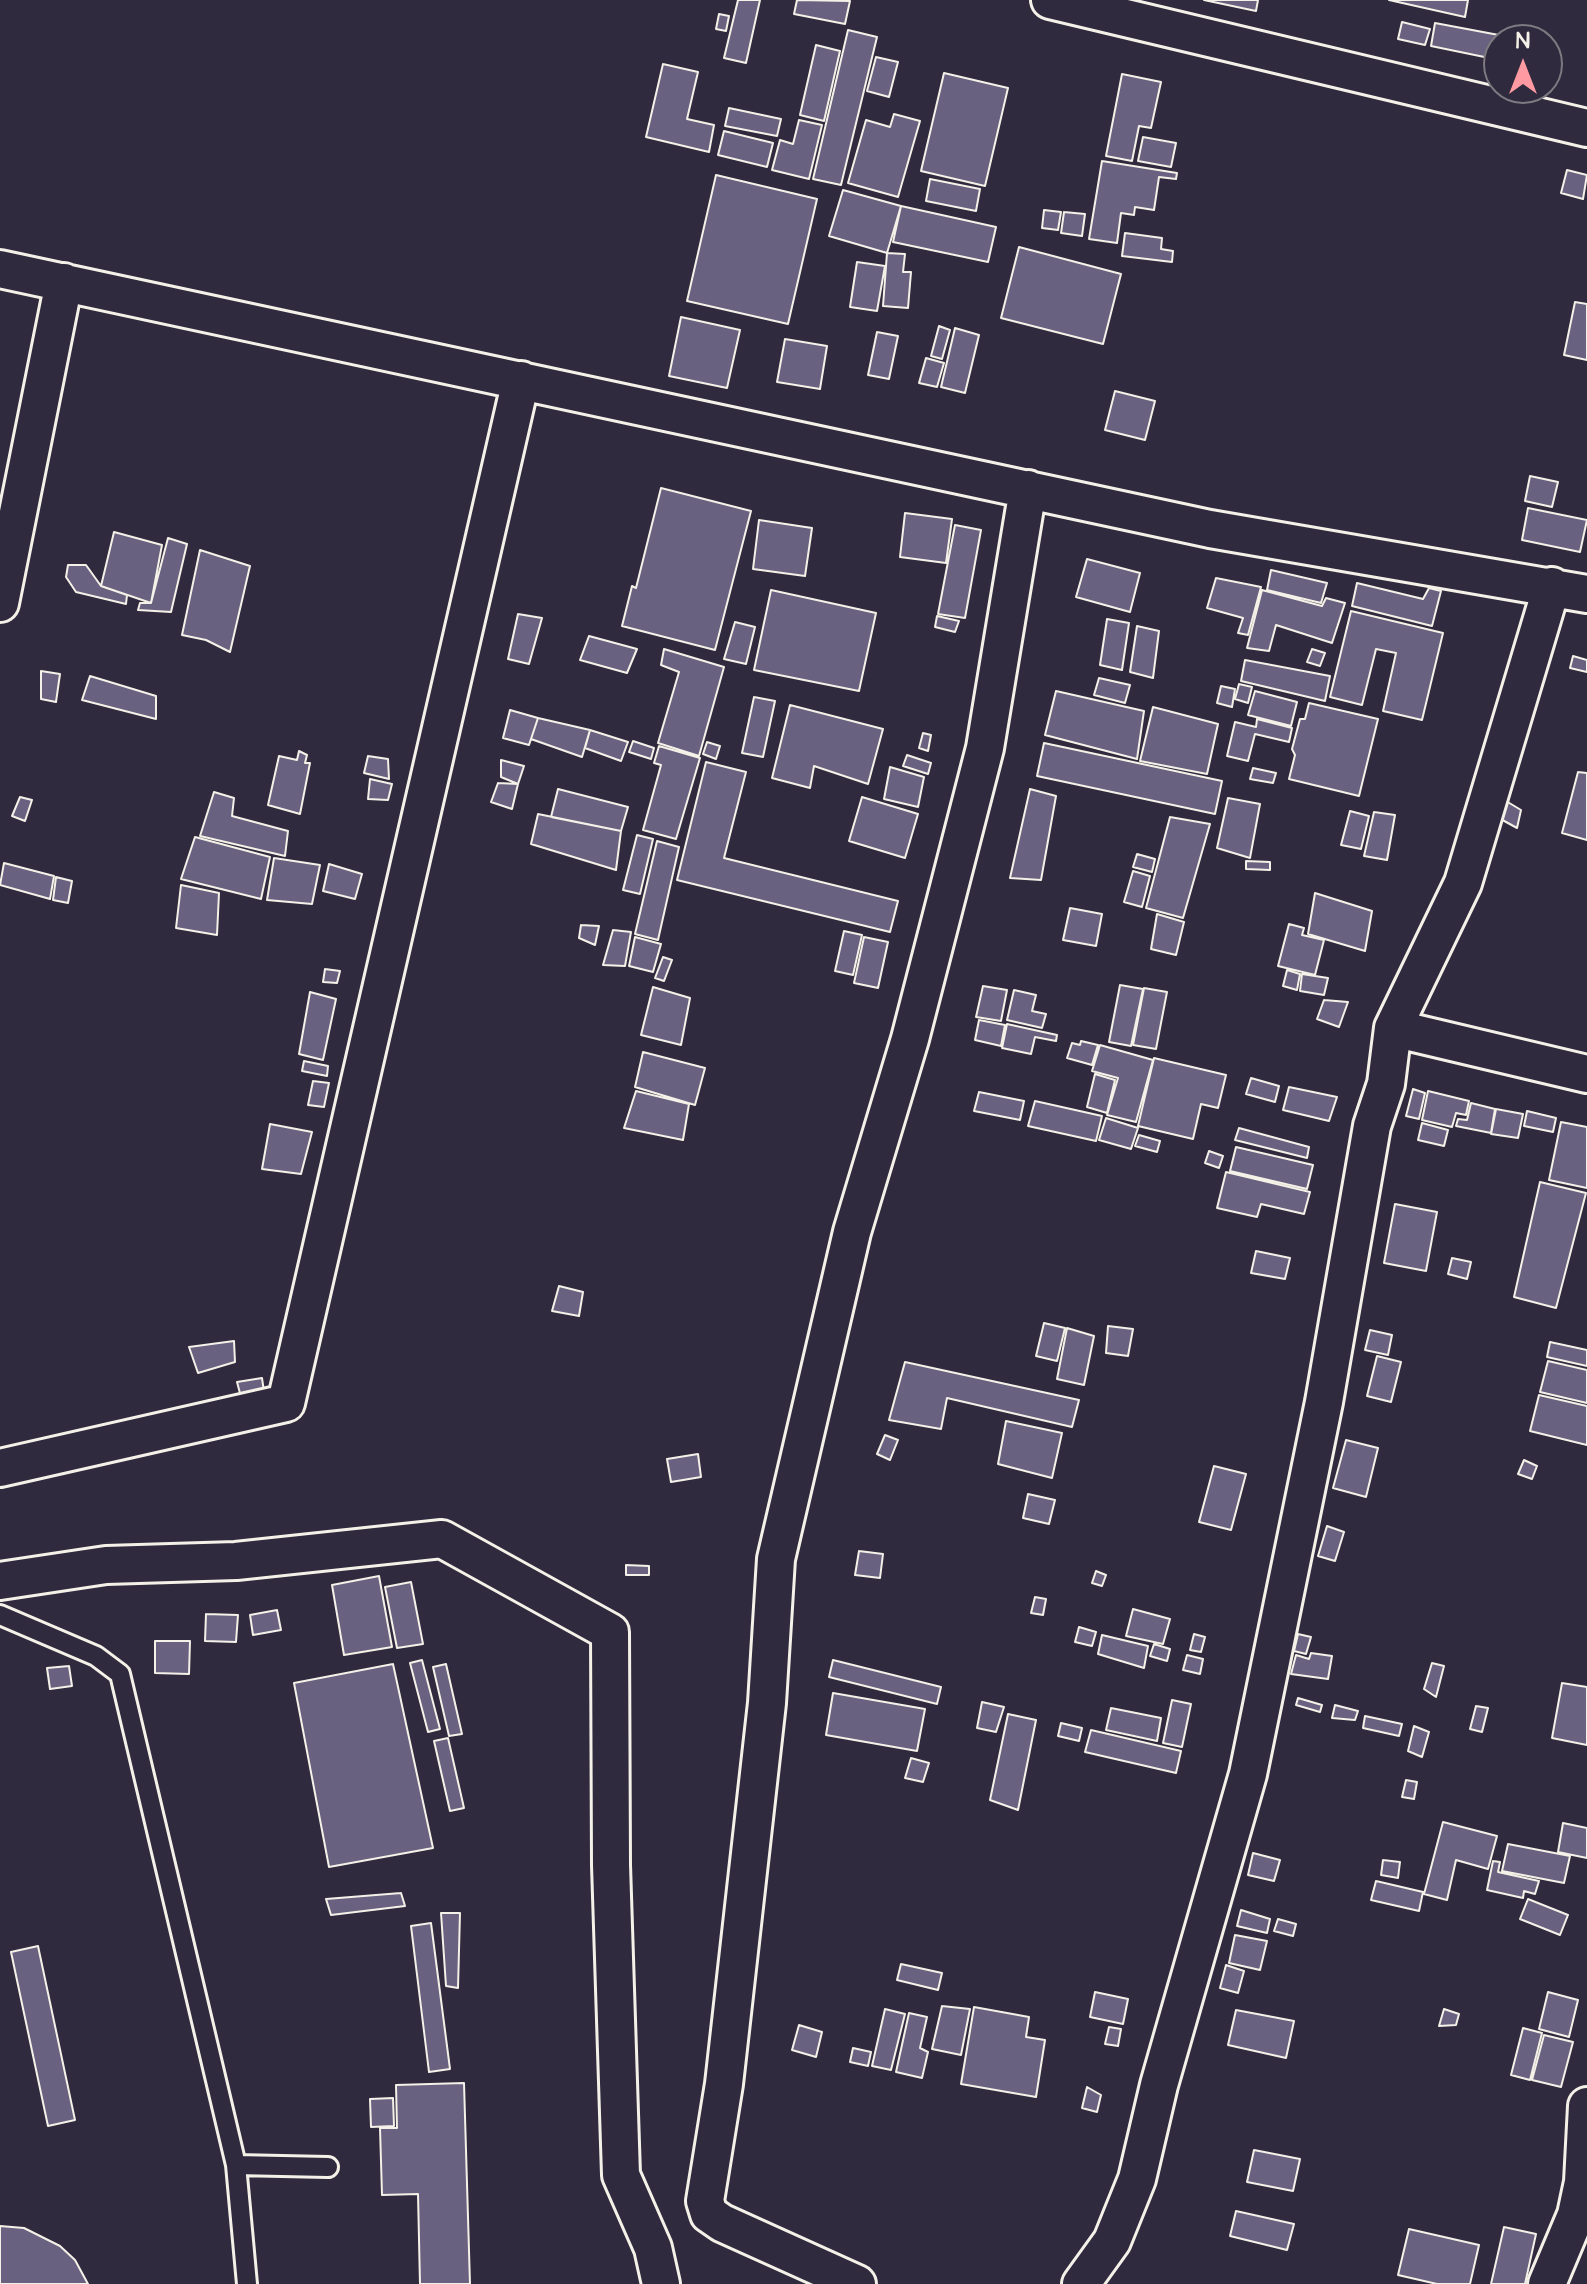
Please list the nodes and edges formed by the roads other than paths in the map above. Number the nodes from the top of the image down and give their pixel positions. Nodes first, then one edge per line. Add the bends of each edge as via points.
1 (1050, 0) edge
2 (1587, 128) edge
3 (0, 269) edge
4 (64, 282) junction
5 (521, 380) junction
6 (1028, 489) junction
7 (1552, 586) junction
8 (1587, 594) edge
9 (0, 603) edge
10 (1393, 1028) junction
11 (1587, 1074) edge
12 (0, 1468) edge
13 (0, 1581) edge
14 (0, 1615) edge
15 (1587, 2106) edge
16 (236, 2165) junction
17 (328, 2167) dead end
18 (247, 2284) edge
19 (661, 2284) edge
20 (857, 2284) edge
21 (1081, 2284) edge
22 (1547, 2284) edge

1 - 2 street
3 - 4 street
4 - 5 street
4 - 9 street
5 - 6 street
5 - 12 street via 286,1403
6 - 7 street via 1210,529
6 - 20 street via 985,748 910,1039 852,1232 776,1559 765,1718 724,2084 705,2201 709,2214 722,2223
7 - 8 street
7 - 10 street via 1463,883
10 - 11 street
10 - 21 street via 1248,1774 1137,2179 1112,2241
13 - 19 street via 106,1565 236,1561 442,1539 610,1632 621,2175 653,2248
14 - 16 lane via 96,1656 120,1674
15 - 22 street via 1576,2215
16 - 17 lane
16 - 18 lane

